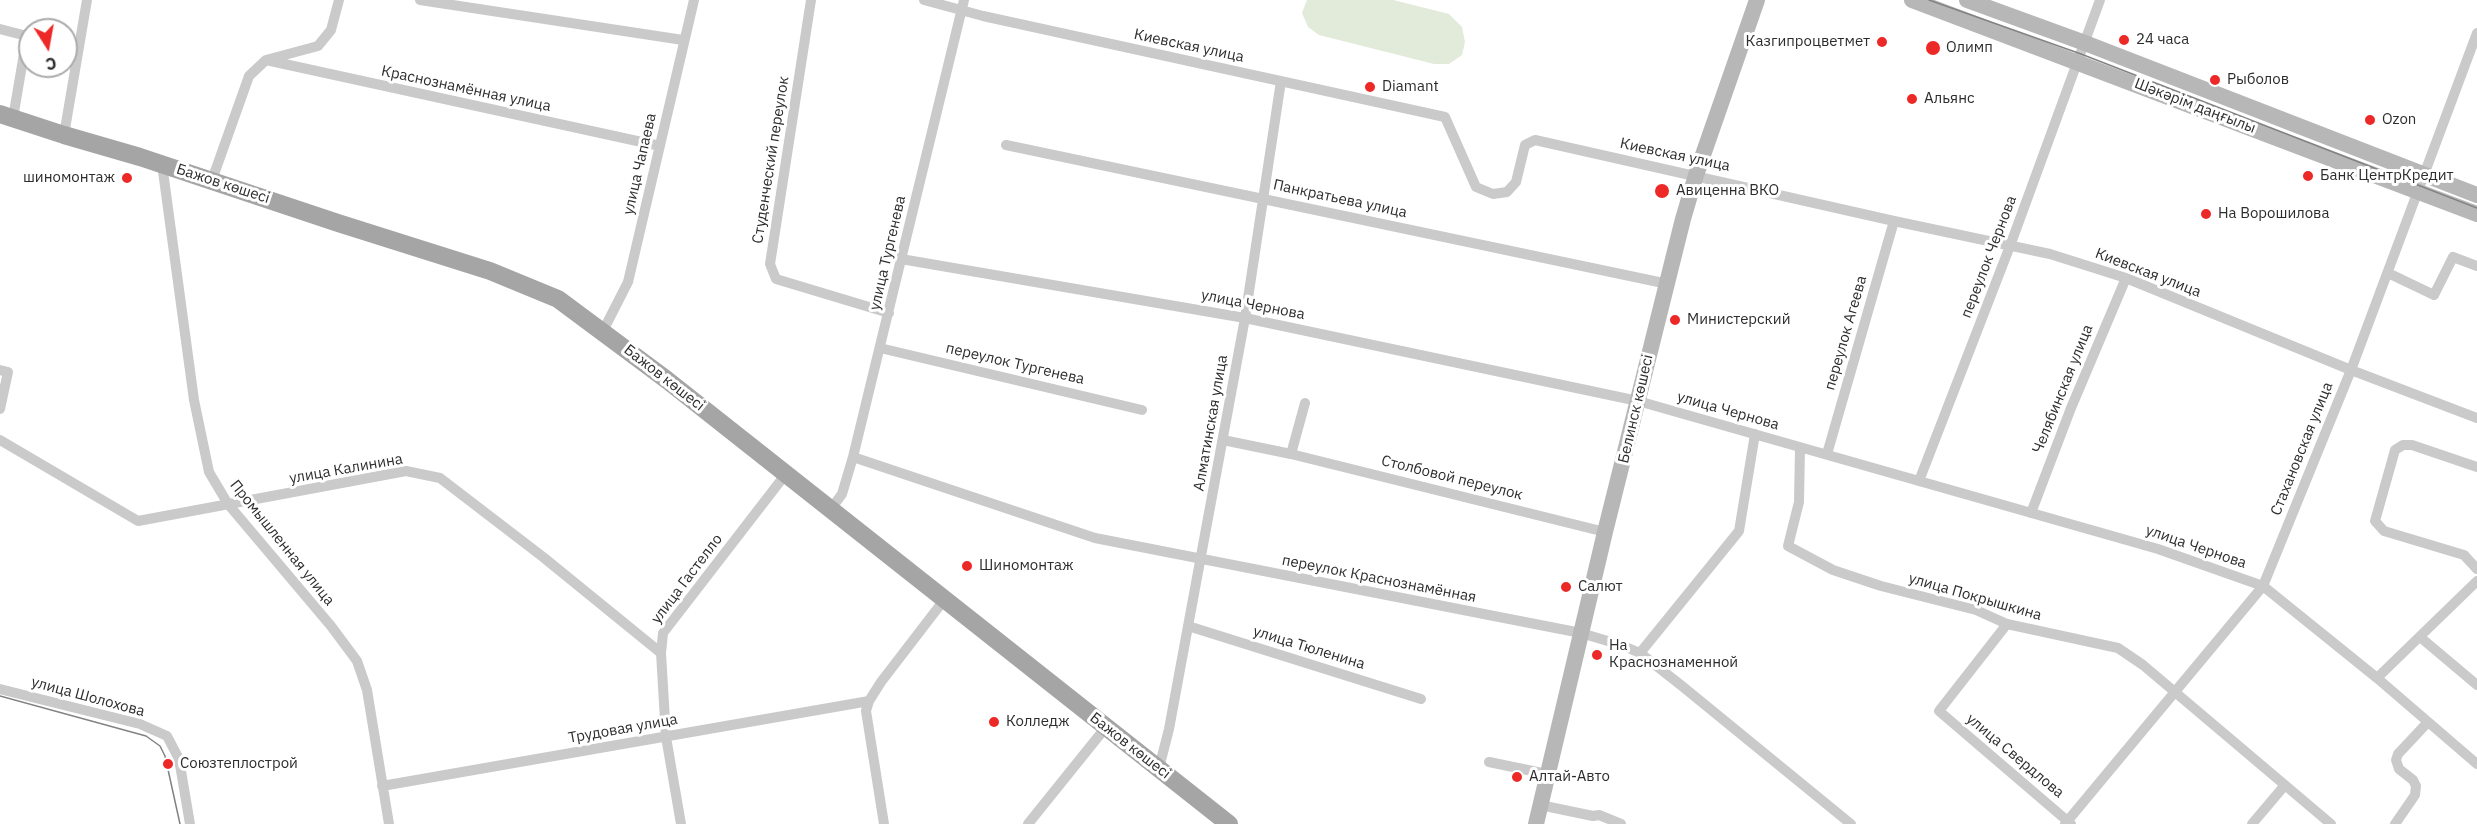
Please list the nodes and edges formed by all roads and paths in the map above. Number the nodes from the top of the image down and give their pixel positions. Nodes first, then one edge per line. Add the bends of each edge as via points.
1 (87, 0) edge
2 (339, 0) edge
3 (420, 0) edge
4 (694, 0) edge
5 (812, 0) edge
6 (924, 0) edge
7 (1757, 0) edge
8 (1912, 0) edge
9 (1967, 0) edge
10 (2100, 0) edge
11 (963, 5) edge
12 (0, 29) edge
13 (2477, 33) edge
14 (683, 40) junction
15 (2085, 43) junction
16 (266, 60) junction
17 (2078, 61) junction
18 (1281, 81) junction
19 (7, 116) edge
20 (64, 135) junction
21 (1006, 145) dead end
22 (660, 146) junction
23 (162, 164) junction
24 (1696, 175) junction
25 (2426, 175) junction
26 (212, 180) junction
27 (2418, 192) junction
28 (2477, 195) edge
29 (1262, 198) junction
30 (2477, 214) edge
31 (1894, 221) junction
32 (2010, 246) junction
33 (901, 259) junction
34 (2477, 266) edge
35 (2388, 273) junction
36 (2126, 278) junction
37 (1668, 284) junction
38 (889, 313) junction
39 (1245, 318) junction
40 (603, 331) junction
41 (880, 348) junction
42 (0, 370) edge
43 (2350, 370) junction
44 (1638, 401) junction
45 (1305, 404) dead end
46 (0, 409) edge
47 (1142, 410) dead end
48 (2477, 418) edge
49 (1755, 434) junction
50 (0, 440) edge
51 (1223, 440) junction
52 (1800, 447) junction
53 (1291, 454) junction
54 (1827, 454) junction
55 (853, 457) junction
56 (2477, 467) edge
57 (785, 475) junction
58 (1919, 481) junction
59 (228, 504) junction
60 (831, 509) junction
61 (2031, 513) junction
62 (1605, 532) junction
63 (1201, 560) junction
64 (2477, 569) edge
65 (2477, 581) edge
66 (2263, 586) junction
67 (944, 600) junction
68 (2007, 624) junction
69 (1188, 626) junction
70 (1581, 633) junction
71 (2420, 637) junction
72 (661, 653) junction
73 (1640, 653) junction
74 (2377, 678) junction
75 (2477, 685) edge
76 (0, 689) edge
77 (2174, 693) junction
78 (1421, 699) dead end
79 (869, 701) junction
80 (2428, 722) junction
81 (1106, 727) junction
82 (666, 737) junction
83 (1489, 762) dead end
84 (2477, 764) edge
85 (1160, 768) junction
86 (1547, 774) junction
87 (2285, 785) junction
88 (382, 786) junction
89 (1540, 805) junction
90 (2068, 823) edge
91 (190, 824) edge
92 (389, 824) edge
93 (681, 824) edge
94 (884, 824) edge
95 (1028, 824) edge
96 (1229, 824) edge
97 (1536, 824) edge
98 (1621, 824) edge
99 (1851, 824) edge
100 (2252, 824) edge
101 (2331, 824) edge
102 (2395, 824) edge

1 - 20 street
2 - 16 street via 331,30 318,46
3 - 14 street
4 - 14 street, улица Чапаева
5 - 38 street, Студенческий переулок via 770,264 776,279
6 - 11 street, Киевская улица
7 - 24 main road, Белинск көшесі
8 - 17 main road, Шәкәрім даңғылы
9 - 15 main road, Шәкәрім даңғылы
10 - 15 street, переулок Чернова
11 - 18 street, Киевская улица via 982,16
11 - 33 street, улица Тургенева
12 - 19 street via 27,36
13 - 25 street, Стахановская улица
14 - 22 street, улица Чапаева
15 - 17 street, переулок Чернова
15 - 25 main road, Шәкәрім даңғылы
16 - 22 street, Краснознамённая улица
16 - 26 street via 249,76
17 - 27 main road, Шәкәрім даңғылы
17 - 32 street, переулок Чернова
18 - 24 street, Киевская улица via 1445,117 1476,187 1493,194 1507,192 1516,182 1526,145 1536,140
18 - 29 street, Алматинская улица
19 - 20 main road, Бажов көшесі
20 - 23 main road, Бажов көшесі
21 - 29 street, Панкратьева улица
22 - 40 street, улица Чапаева via 628,282
23 - 26 main road, Бажов көшесі
23 - 59 street, Промышленная улица via 194,400 209,472
24 - 31 street, Киевская улица
24 - 37 main road, Белинск көшесі
25 - 27 street, Стахановская улица
25 - 28 main road, Шәкәрім даңғылы
26 - 40 main road, Бажов көшесі via 513,279 558,299
27 - 30 main road, Шәкәрім даңғылы
27 - 35 street, Стахановская улица
29 - 37 street, Панкратьева улица
29 - 39 street, Алматинская улица
31 - 32 street, Киевская улица
31 - 54 street, переулок Агеева
32 - 36 street, Киевская улица
32 - 58 street, переулок Чернова
33 - 38 street, улица Тургенева
33 - 39 street, улица Чернова
34 - 35 street via 2453,257 2434,295
35 - 43 street, Стахановская улица
36 - 43 street, Киевская улица
36 - 61 street, Челябинская улица via 2070,408
37 - 44 main road, Белинск көшесі
38 - 41 street, улица Тургенева
39 - 44 street, улица Чернова
39 - 51 street, Алматинская улица
40 - 57 main road, Бажов көшесі
41 - 47 street, переулок Тургенева
41 - 55 street, улица Тургенева
42 - 46 street via 8,372
43 - 48 street, Киевская улица
43 - 66 street, Стахановская улица
44 - 49 street, улица Чернова
44 - 62 main road, Белинск көшесі
45 - 53 street
49 - 52 street, улица Чернова
49 - 73 street via 1739,531
50 - 59 street, улица Калинина via 138,521
51 - 53 street, Столбовой переулок
51 - 63 street, Алматинская улица
52 - 54 street, улица Чернова
52 - 68 street, улица Покрышкина via 1798,502 1788,546 1833,570 1976,610
53 - 62 street, Столбовой переулок
54 - 58 street, улица Чернова
55 - 60 street, улица Тургенева via 842,494
55 - 63 street, переулок Краснознамённая via 1095,538
56 - 64 street via 2403,445 2395,450 2375,521 2384,531 2464,555
57 - 60 main road, Бажов көшесі
57 - 72 street, улица Гастелло via 663,633
58 - 61 street, улица Чернова
59 - 72 street, улица Калинина via 406,471 440,478
59 - 88 street, Промышленная улица via 357,661 367,690
60 - 67 main road, Бажов көшесі
61 - 66 street, улица Чернова via 2158,549
62 - 70 main road, Белинск көшесі
63 - 69 street, Алматинская улица
63 - 70 street, переулок Краснознамённая
65 - 71 street
66 - 74 street, улица Чернова
66 - 77 street, Стахановская улица
67 - 79 street
67 - 81 main road, Бажов көшесі
68 - 77 street, улица Покрышкина via 2118,648
68 - 90 street, улица Свердлова via 1939,711
69 - 78 street, улица Тюленина
69 - 85 street, Алматинская улица
70 - 73 street, переулок Краснознамённая
70 - 86 main road, Белинск көшесі
71 - 74 street
71 - 75 street
72 - 82 street, улица Гастелло
73 - 99 street, переулок Краснознамённая
74 - 80 street, улица Чернова
76 - 91 street, улица Шолохова via 140,724 167,736 178,759
77 - 87 street, улица Покрышкина
77 - 90 street, Стахановская улица
79 - 82 street, Трудовая улица
79 - 94 street via 867,711
80 - 84 street, улица Чернова
80 - 102 street via 2396,760 2399,769 2416,786 2415,795
81 - 85 main road, Бажов көшесі
81 - 95 street
82 - 88 street, Трудовая улица
82 - 93 street, улица Гастелло
83 - 86 street
85 - 96 main road, Бажов көшесі
86 - 89 main road, Белинск көшесі
87 - 100 street
87 - 101 street, улица Покрышкина
88 - 92 street, Промышленная улица
89 - 97 main road, Белинск көшесі
89 - 98 street via 1599,815

